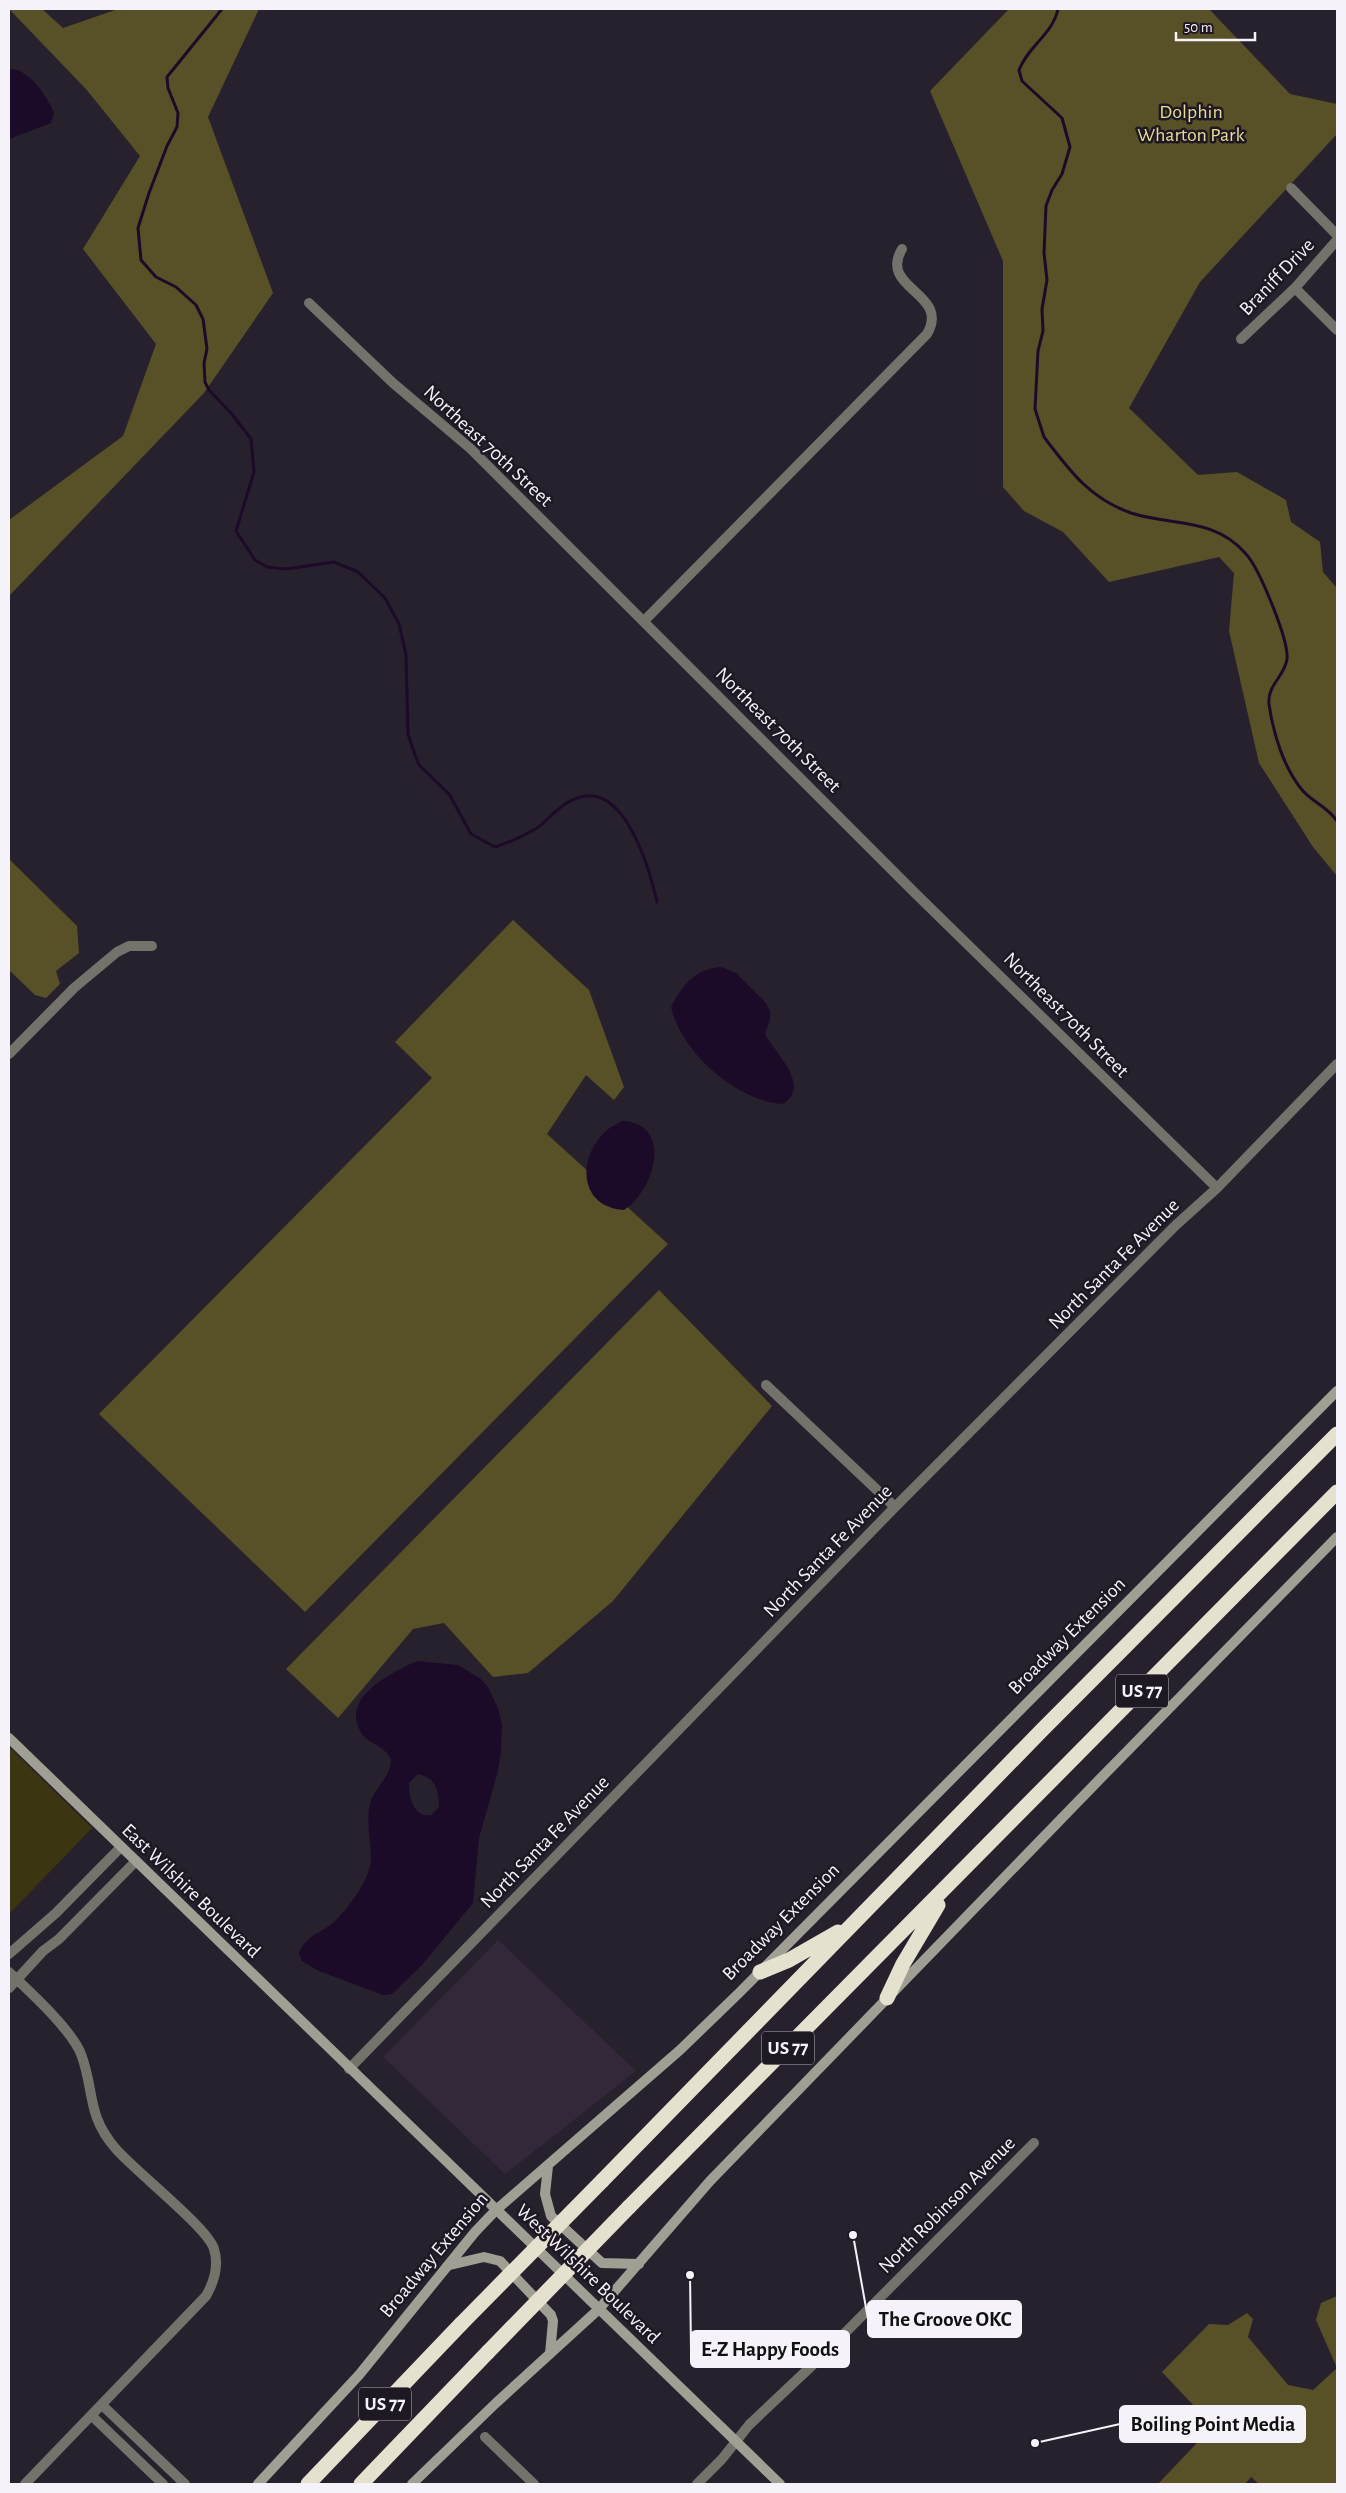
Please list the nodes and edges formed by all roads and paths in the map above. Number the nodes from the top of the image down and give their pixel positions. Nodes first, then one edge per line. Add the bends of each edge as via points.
1 (1291, 188) dead end
2 (1337, 235) edge
3 (1337, 240) edge
4 (902, 249) dead end
5 (1295, 288) junction
6 (309, 303) dead end
7 (1337, 330) edge
8 (1241, 339) dead end
9 (644, 621) junction
10 (152, 946) dead end
11 (9, 1054) edge
12 (1337, 1064) edge
13 (1216, 1188) junction
14 (766, 1385) dead end
15 (1337, 1391) edge
16 (1337, 1434) edge
17 (1337, 1492) edge
18 (894, 1507) junction
19 (1337, 1537) edge
20 (9, 1738) edge
21 (121, 1847) junction
22 (136, 1862) junction
23 (946, 1889) junction
24 (852, 1924) junction
25 (9, 1954) edge
26 (9, 1972) edge
27 (760, 1972) junction
28 (17, 1980) junction
29 (9, 1988) edge
30 (887, 1998) junction
31 (349, 2069) junction
32 (1034, 2143) dead end
33 (548, 2166) junction
34 (496, 2210) junction
35 (639, 2264) junction
36 (450, 2265) junction
37 (599, 2309) junction
38 (550, 2354) junction
39 (102, 2405) junction
40 (92, 2416) junction
41 (485, 2437) dead end
42 (736, 2442) junction
43 (25, 2484) edge
44 (163, 2484) edge
45 (185, 2484) edge
46 (258, 2484) edge
47 (308, 2484) edge
48 (361, 2484) edge
49 (412, 2484) edge
50 (534, 2484) edge
51 (697, 2484) edge
52 (780, 2484) edge

1 - 2 street
3 - 5 street, Braniff Drive
4 - 9 street via 897,257 898,275 927,303 933,315 927,334
5 - 7 street
5 - 8 street, Braniff Drive
6 - 9 street, Northeast 70th Street via 393,383 471,448
9 - 13 street, Northeast 70th Street
10 - 11 street via 130,946 117,952 74,988
12 - 13 street, North Santa Fe Avenue
13 - 18 street, North Santa Fe Avenue
14 - 18 street
15 - 27 main road, Broadway Extension
16 - 24 highway, US 77
17 - 23 highway, US 77
18 - 31 street, North Santa Fe Avenue
19 - 30 main road
20 - 21 main road, East Wilshire Boulevard
21 - 22 main road, East Wilshire Boulevard
21 - 25 street via 56,1913
22 - 28 street
22 - 31 main road, East Wilshire Boulevard
23 - 30 highway
23 - 48 highway, US 77, bridge via 629,2207
24 - 27 highway via 789,1960
24 - 47 highway, US 77, bridge
26 - 28 street
27 - 33 main road, Broadway Extension via 680,2050
28 - 29 street
28 - 39 street via 67,2032 81,2054 102,2131 138,2171 199,2227 214,2248 216,2267 213,2284 206,2296
30 - 35 main road via 710,2181
31 - 34 main road, West Wilshire Boulevard
32 - 42 street, North Robinson Avenue via 749,2425
33 - 34 main road, Broadway Extension
33 - 35 main road via 546,2194 551,2216 602,2264
34 - 36 main road, Broadway Extension
34 - 37 main road, West Wilshire Boulevard
35 - 37 main road
36 - 38 main road via 484,2257 500,2261 551,2315
36 - 46 main road, Broadway Extension via 359,2375
37 - 38 main road
37 - 42 main road, West Wilshire Boulevard
38 - 49 main road
39 - 40 street
39 - 45 street
40 - 43 street
40 - 44 street
41 - 50 street
42 - 51 street, North Robinson Avenue
42 - 52 main road, West Wilshire Boulevard

